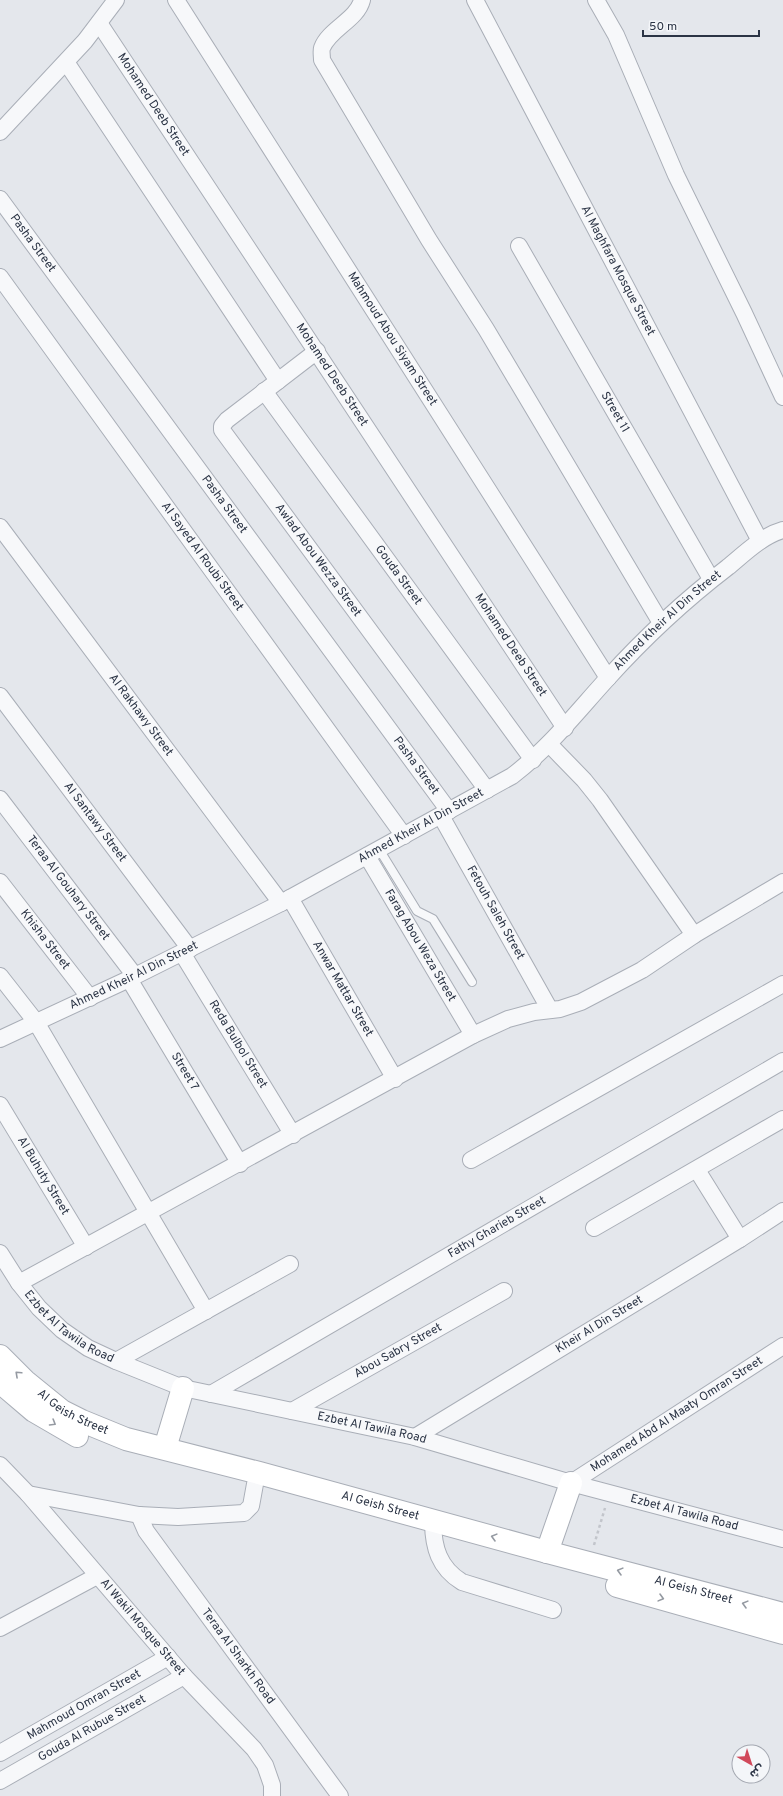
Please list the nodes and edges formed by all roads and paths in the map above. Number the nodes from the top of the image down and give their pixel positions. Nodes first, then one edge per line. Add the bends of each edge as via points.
1 (116, 0) edge
2 (176, 0) edge
3 (362, 0) edge
4 (475, 0) edge
5 (596, 0) edge
6 (99, 23) junction
7 (66, 62) junction
8 (0, 132) edge
9 (0, 198) edge
10 (519, 246) dead end
11 (0, 277) edge
12 (316, 351) junction
13 (278, 381) junction
14 (264, 391) junction
15 (783, 397) edge
16 (0, 527) edge
17 (783, 530) edge
18 (760, 541) junction
19 (711, 580) junction
20 (662, 623) junction
21 (608, 678) junction
22 (0, 696) edge
23 (565, 728) junction
24 (549, 744) junction
25 (533, 760) junction
26 (487, 790) junction
27 (0, 799) edge
28 (445, 813) junction
29 (404, 836) junction
30 (373, 853) junction
31 (0, 882) edge
32 (783, 882) edge
33 (285, 901) junction
34 (694, 935) junction
35 (186, 951) junction
36 (0, 976) edge
37 (132, 978) junction
38 (472, 982) dead end
39 (783, 984) edge
40 (90, 998) junction
41 (550, 1010) junction
42 (36, 1022) junction
43 (474, 1035) junction
44 (0, 1039) edge
45 (783, 1061) edge
46 (395, 1079) junction
47 (0, 1105) edge
48 (783, 1119) edge
49 (293, 1135) junction
50 (471, 1160) dead end
51 (240, 1164) junction
52 (697, 1170) junction
53 (783, 1211) edge
54 (148, 1214) junction
55 (594, 1228) dead end
56 (740, 1239) junction
57 (86, 1247) junction
58 (0, 1253) edge
59 (290, 1264) dead end
60 (19, 1284) junction
61 (504, 1291) dead end
62 (206, 1311) junction
63 (783, 1346) edge
64 (0, 1356) edge
65 (116, 1361) junction
66 (0, 1382) edge
67 (183, 1388) junction
68 (211, 1394) junction
69 (39, 1404) junction
70 (292, 1411) junction
71 (415, 1437) junction
72 (165, 1448) junction
73 (0, 1466) edge
74 (571, 1482) junction
75 (255, 1484) junction
76 (609, 1493) junction
77 (28, 1494) junction
78 (139, 1515) junction
79 (433, 1528) junction
80 (783, 1539) edge
81 (547, 1552) junction
82 (589, 1563) junction
83 (97, 1576) junction
84 (553, 1610) dead end
85 (783, 1614) edge
86 (0, 1628) edge
87 (783, 1633) edge
88 (168, 1657) junction
89 (184, 1676) junction
90 (0, 1753) edge
91 (0, 1781) edge
92 (272, 1796) edge
93 (340, 1796) edge

1 - 6 street
2 - 21 street, Mahmoud Abou Siyam Street
3 - 20 street via 353,15 327,40 322,48 322,60
4 - 18 street, Al Maghfara Mosque Street
5 - 15 street via 616,35 676,175
6 - 7 street
6 - 12 street, Mohamed Deeb Street
7 - 8 street
7 - 13 street
9 - 28 street, Pasha Street
10 - 19 street, Street 11
11 - 29 street, Al Sayed Al Roubi Street
12 - 13 street, Awlad Abou Wezza Street
12 - 23 street, Mohamed Deeb Street
13 - 14 street, Awlad Abou Wezza Street
14 - 25 street, Gouda Street
14 - 26 street, Awlad Abou Wezza Street via 224,422 224,434
16 - 33 street, Al Rakhawy Street
17 - 18 street, Ahmed Kheir Al Din Street via 771,533
18 - 19 street, Ahmed Kheir Al Din Street
19 - 20 street, Ahmed Kheir Al Din Street
20 - 21 street, Ahmed Kheir Al Din Street
21 - 23 street, Ahmed Kheir Al Din Street
22 - 35 street, Al Santawy Street
23 - 24 street, Ahmed Kheir Al Din Street
24 - 25 street, Ahmed Kheir Al Din Street
24 - 34 street via 596,795
25 - 26 street, Ahmed Kheir Al Din Street
26 - 28 street, Ahmed Kheir Al Din Street
27 - 37 street, Teraa Al Gouhary Street
28 - 29 street, Ahmed Kheir Al Din Street
28 - 41 street, Fetouh Saleh Street
29 - 30 street, Ahmed Kheir Al Din Street
30 - 33 street, Ahmed Kheir Al Din Street
30 - 38 lane via 417,911 433,919
30 - 43 street, Farag Abou Weza Street
31 - 40 street, Khisha Street
32 - 34 street
33 - 35 street, Ahmed Kheir Al Din Street
33 - 46 street, Anwar Mattar Street
34 - 41 street via 642,970 580,1002
35 - 37 street, Ahmed Kheir Al Din Street
35 - 49 street, Reda Bulbol Street
36 - 42 street
37 - 40 street, Ahmed Kheir Al Din Street
37 - 51 street, Street 7
39 - 50 street
40 - 42 street, Ahmed Kheir Al Din Street
41 - 43 street via 508,1019
42 - 44 street, Ahmed Kheir Al Din Street
42 - 54 street
43 - 46 street
45 - 68 street, Fathy Gharieb Street
46 - 49 street
47 - 57 street, Al Buhuty Street
48 - 52 street
49 - 51 street
51 - 54 street
52 - 55 street
52 - 56 street
53 - 56 street, Kheir Al Din Street
54 - 57 street
54 - 62 street
56 - 71 street, Kheir Al Din Street
57 - 60 street
58 - 60 street, Ezbet Al Tawila Road
59 - 62 street
60 - 65 street, Ezbet Al Tawila Road via 62,1330 88,1348
61 - 70 street, Abou Sabry Street
62 - 65 street
63 - 74 street, Mohamed Abd Al Maaty Omran Street
69 -> 64 main road, Al Geish Street
65 - 67 street, Ezbet Al Tawila Road
66 - 69 main road, Al Geish Street
67 - 68 street, Ezbet Al Tawila Road
67 - 72 main road
68 - 70 street, Ezbet Al Tawila Road
69 - 72 main road, Al Geish Street via 62,1411 126,1439
69 -> 75 main road, Al Geish Street via 73,1434 94,1442
70 - 71 street, Ezbet Al Tawila Road
71 - 74 street, Ezbet Al Tawila Road
72 - 79 main road, Al Geish Street via 259,1472
73 - 77 street, Al Wakil Mosque Street
74 - 76 street, Ezbet Al Tawila Road
74 - 81 main road
75 - 78 street via 251,1506 244,1513 178,1518
75 - 79 main road, Al Geish Street
76 - 80 street, Ezbet Al Tawila Road
76 - 82 path
77 - 78 street
77 - 83 street, Al Wakil Mosque Street
78 - 93 street, Teraa Al Sharkh Road via 146,1531
81 -> 79 main road, Al Geish Street
79 - 84 street via 444,1567 452,1576 462,1582
79 -> 87 main road, Al Geish Street
81 - 82 main road, Al Geish Street
85 -> 82 main road, Al Geish Street
83 - 86 street
83 - 88 street, Al Wakil Mosque Street
88 - 89 street, Al Wakil Mosque Street
88 - 90 street, Mahmoud Omran Street
89 - 91 street, Gouda Al Rubue Street
89 - 92 street, Al Wakil Mosque Street via 254,1749 265,1765 272,1785

